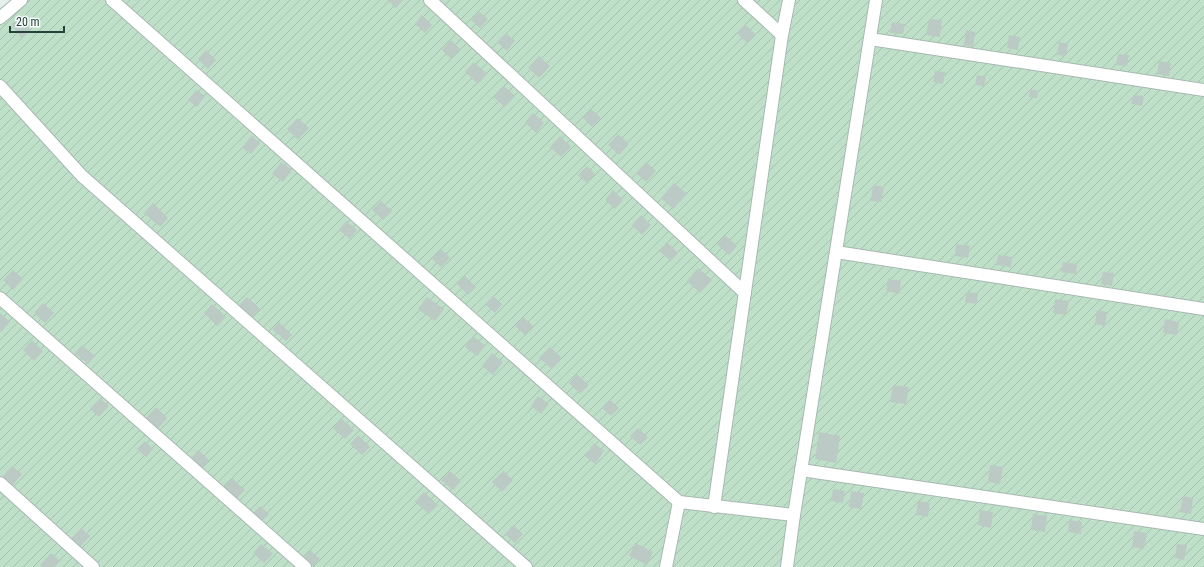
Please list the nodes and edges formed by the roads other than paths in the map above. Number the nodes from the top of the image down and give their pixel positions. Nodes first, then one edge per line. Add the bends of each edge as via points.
1 (21, 0) edge
2 (112, 0) edge
3 (430, 0) edge
4 (744, 0) edge
5 (789, 0) edge
6 (876, 0) edge
7 (0, 18) edge
8 (782, 35) junction
9 (870, 40) junction
10 (0, 86) edge
11 (1204, 90) edge
12 (836, 252) junction
13 (745, 292) junction
14 (0, 298) edge
15 (1204, 309) edge
16 (801, 470) junction
17 (0, 483) edge
18 (679, 502) junction
19 (714, 507) junction
20 (794, 515) junction
21 (1204, 529) edge
22 (93, 567) edge
23 (305, 567) edge
24 (526, 567) edge
25 (666, 567) edge
26 (787, 567) edge

1 - 7 lane
2 - 18 lane
3 - 13 lane
4 - 8 lane
5 - 8 lane
6 - 9 lane
8 - 13 lane
9 - 11 lane
9 - 12 lane
10 - 24 lane via 82,176
12 - 15 lane
12 - 16 lane
13 - 19 lane
14 - 23 lane
16 - 20 lane
16 - 21 lane
17 - 22 lane
18 - 19 lane
18 - 25 lane
19 - 20 lane
20 - 26 lane

